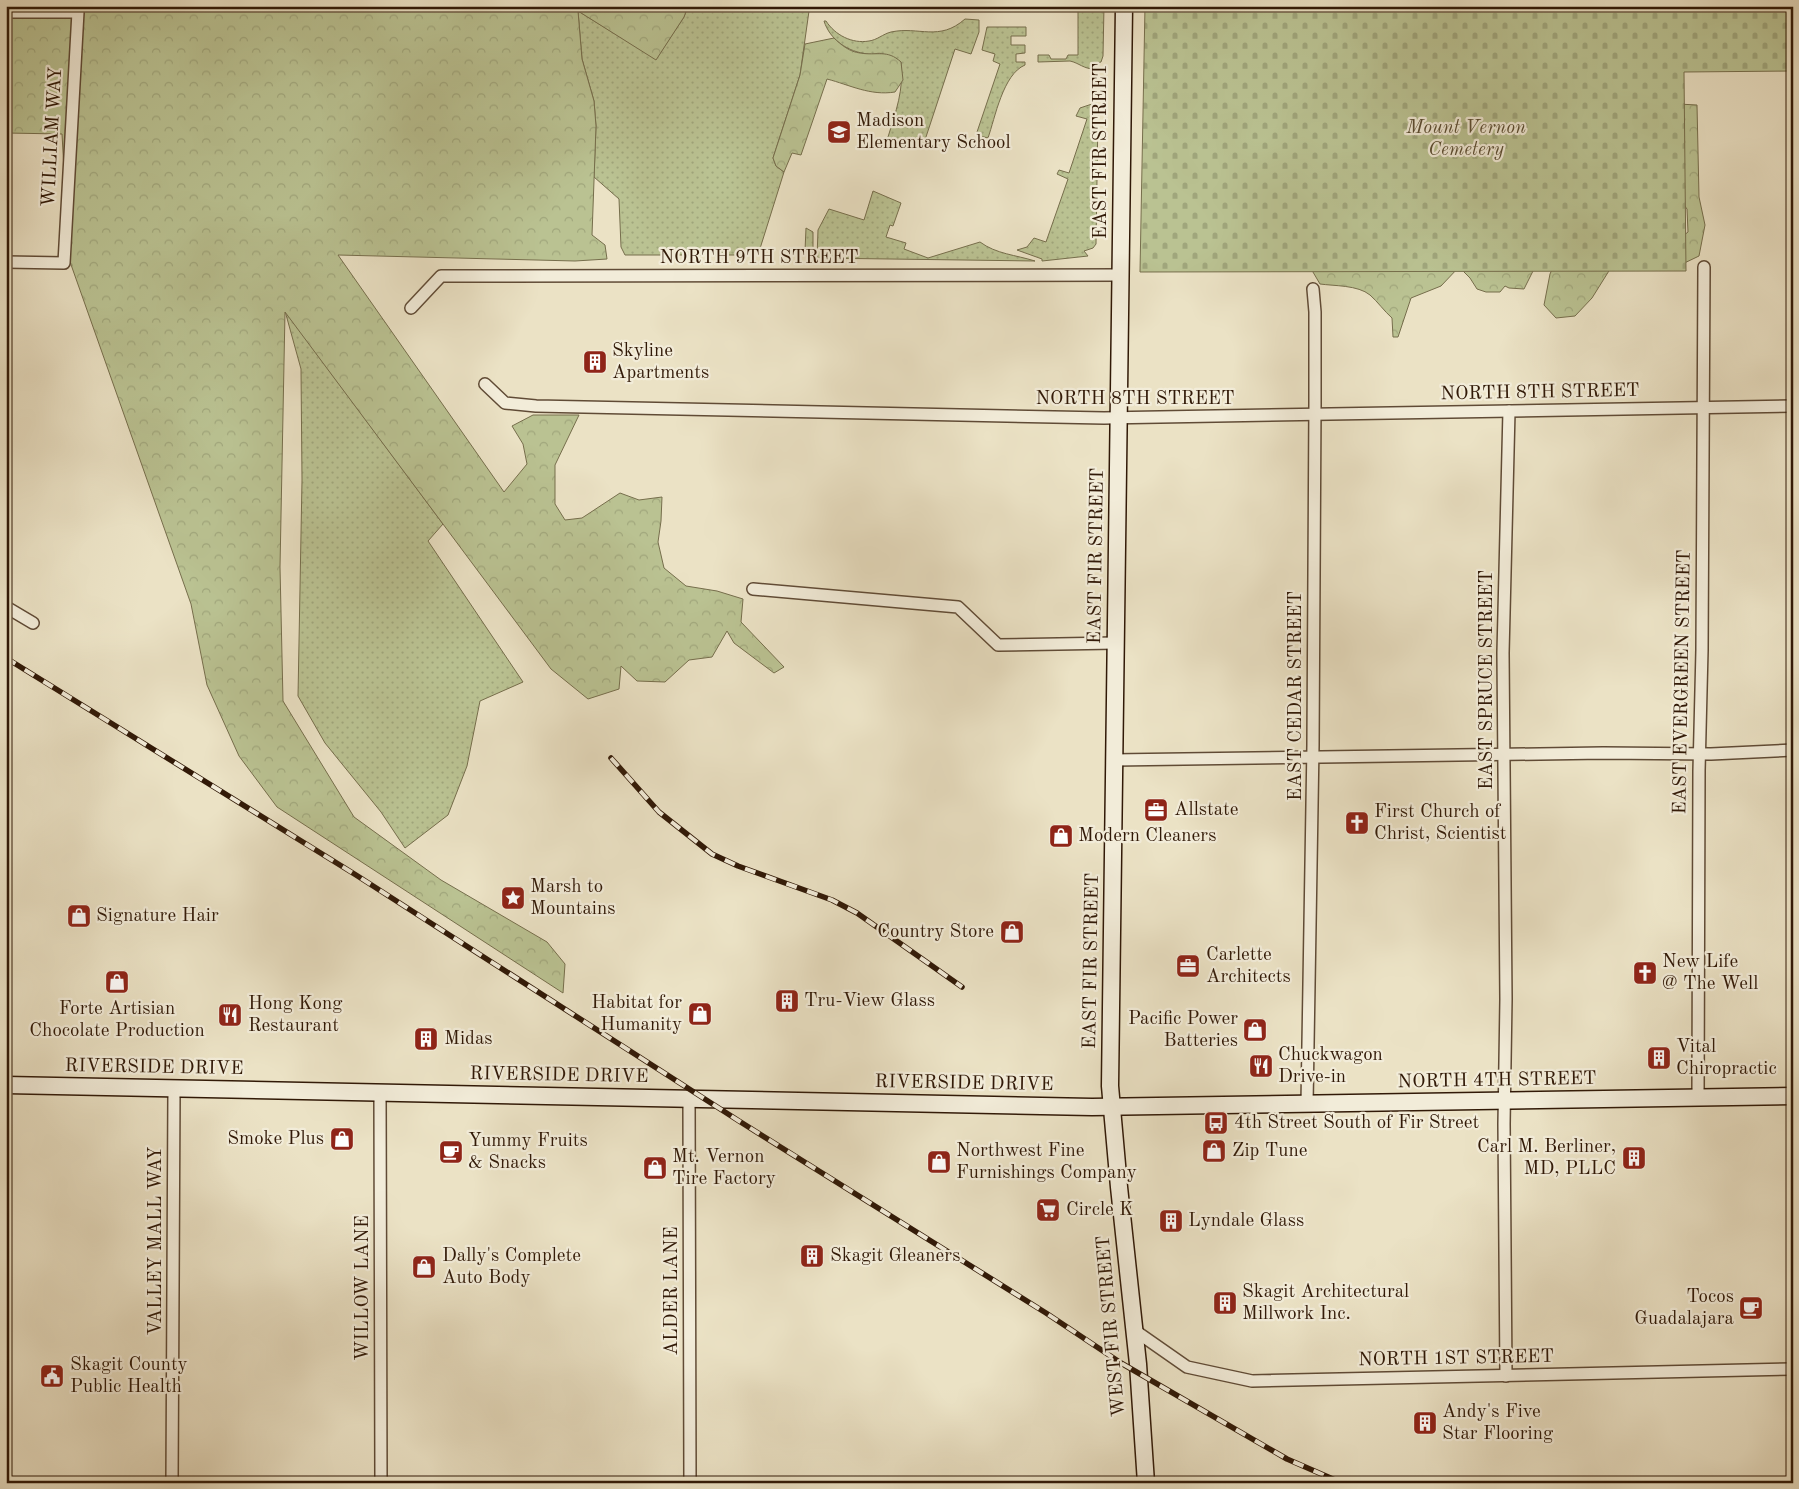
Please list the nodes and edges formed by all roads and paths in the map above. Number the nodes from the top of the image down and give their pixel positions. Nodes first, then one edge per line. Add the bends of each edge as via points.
1 (1124, 6) edge
2 (6, 12) edge
3 (6, 262) edge
4 (1704, 267) dead end
5 (1120, 275) junction
6 (1313, 289) dead end
7 (411, 308) dead end
8 (485, 384) dead end
9 (1793, 406) edge
10 (1703, 408) junction
11 (1509, 411) junction
12 (1315, 414) junction
13 (1118, 418) junction
14 (753, 589) dead end
15 (6, 607) edge
16 (33, 623) dead end
17 (1115, 644) junction
18 (1793, 750) edge
19 (1700, 754) junction
20 (1504, 755) junction
21 (1313, 758) junction
22 (1114, 760) junction
23 (6, 1086) edge
24 (174, 1089) junction
25 (380, 1093) junction
26 (1793, 1096) edge
27 (1698, 1097) junction
28 (689, 1099) junction
29 (1505, 1100) junction
30 (1307, 1104) junction
31 (1112, 1107) junction
32 (1134, 1330) junction
33 (1793, 1370) edge
34 (1506, 1376) junction
35 (172, 1483) edge
36 (381, 1483) edge
37 (690, 1483) edge
38 (1146, 1483) edge

1 - 5 main road, EAST FIR STREET
2 - 3 street, WILLIAM WAY via 78,12 64,263
4 - 10 street, EAST EVERGREEN STREET
5 - 7 street, NORTH 9TH STREET via 441,276
5 - 13 main road, EAST FIR STREET
6 - 12 street, EAST CEDAR STREET
8 - 13 street, NORTH 8TH STREET via 505,403 536,406
9 - 10 street, NORTH 8TH STREET
10 - 11 street, NORTH 8TH STREET
10 - 19 street, EAST EVERGREEN STREET
11 - 12 street, NORTH 8TH STREET
11 - 20 street, EAST SPRUCE STREET
12 - 13 street, NORTH 8TH STREET
12 - 21 street, EAST CEDAR STREET
13 - 17 main road, EAST FIR STREET
14 - 17 street via 958,607 998,644
15 - 16 street
17 - 22 main road, EAST FIR STREET
18 - 19 street
19 - 20 street
19 - 27 street, EAST EVERGREEN STREET
20 - 21 street
20 - 29 street, EAST SPRUCE STREET
21 - 22 street
21 - 30 street, EAST CEDAR STREET
22 - 31 main road, EAST FIR STREET
23 - 24 main road, RIVERSIDE DRIVE
24 - 25 main road, RIVERSIDE DRIVE
24 - 35 street, VALLEY MALL WAY
25 - 28 main road, RIVERSIDE DRIVE
25 - 36 street, WILLOW LANE
26 - 27 main road, NORTH 4TH STREET
27 - 29 main road, NORTH 4TH STREET
28 - 31 main road, RIVERSIDE DRIVE
28 - 37 street, ALDER LANE
29 - 30 main road, NORTH 4TH STREET
29 - 34 street, EAST SPRUCE STREET
30 - 31 main road, NORTH 4TH STREET
31 - 32 main road, WEST FIR STREET
32 - 34 street, NORTH 1ST STREET via 1188,1367 1252,1381
32 - 38 main road, WEST FIR STREET
33 - 34 street, NORTH 1ST STREET

